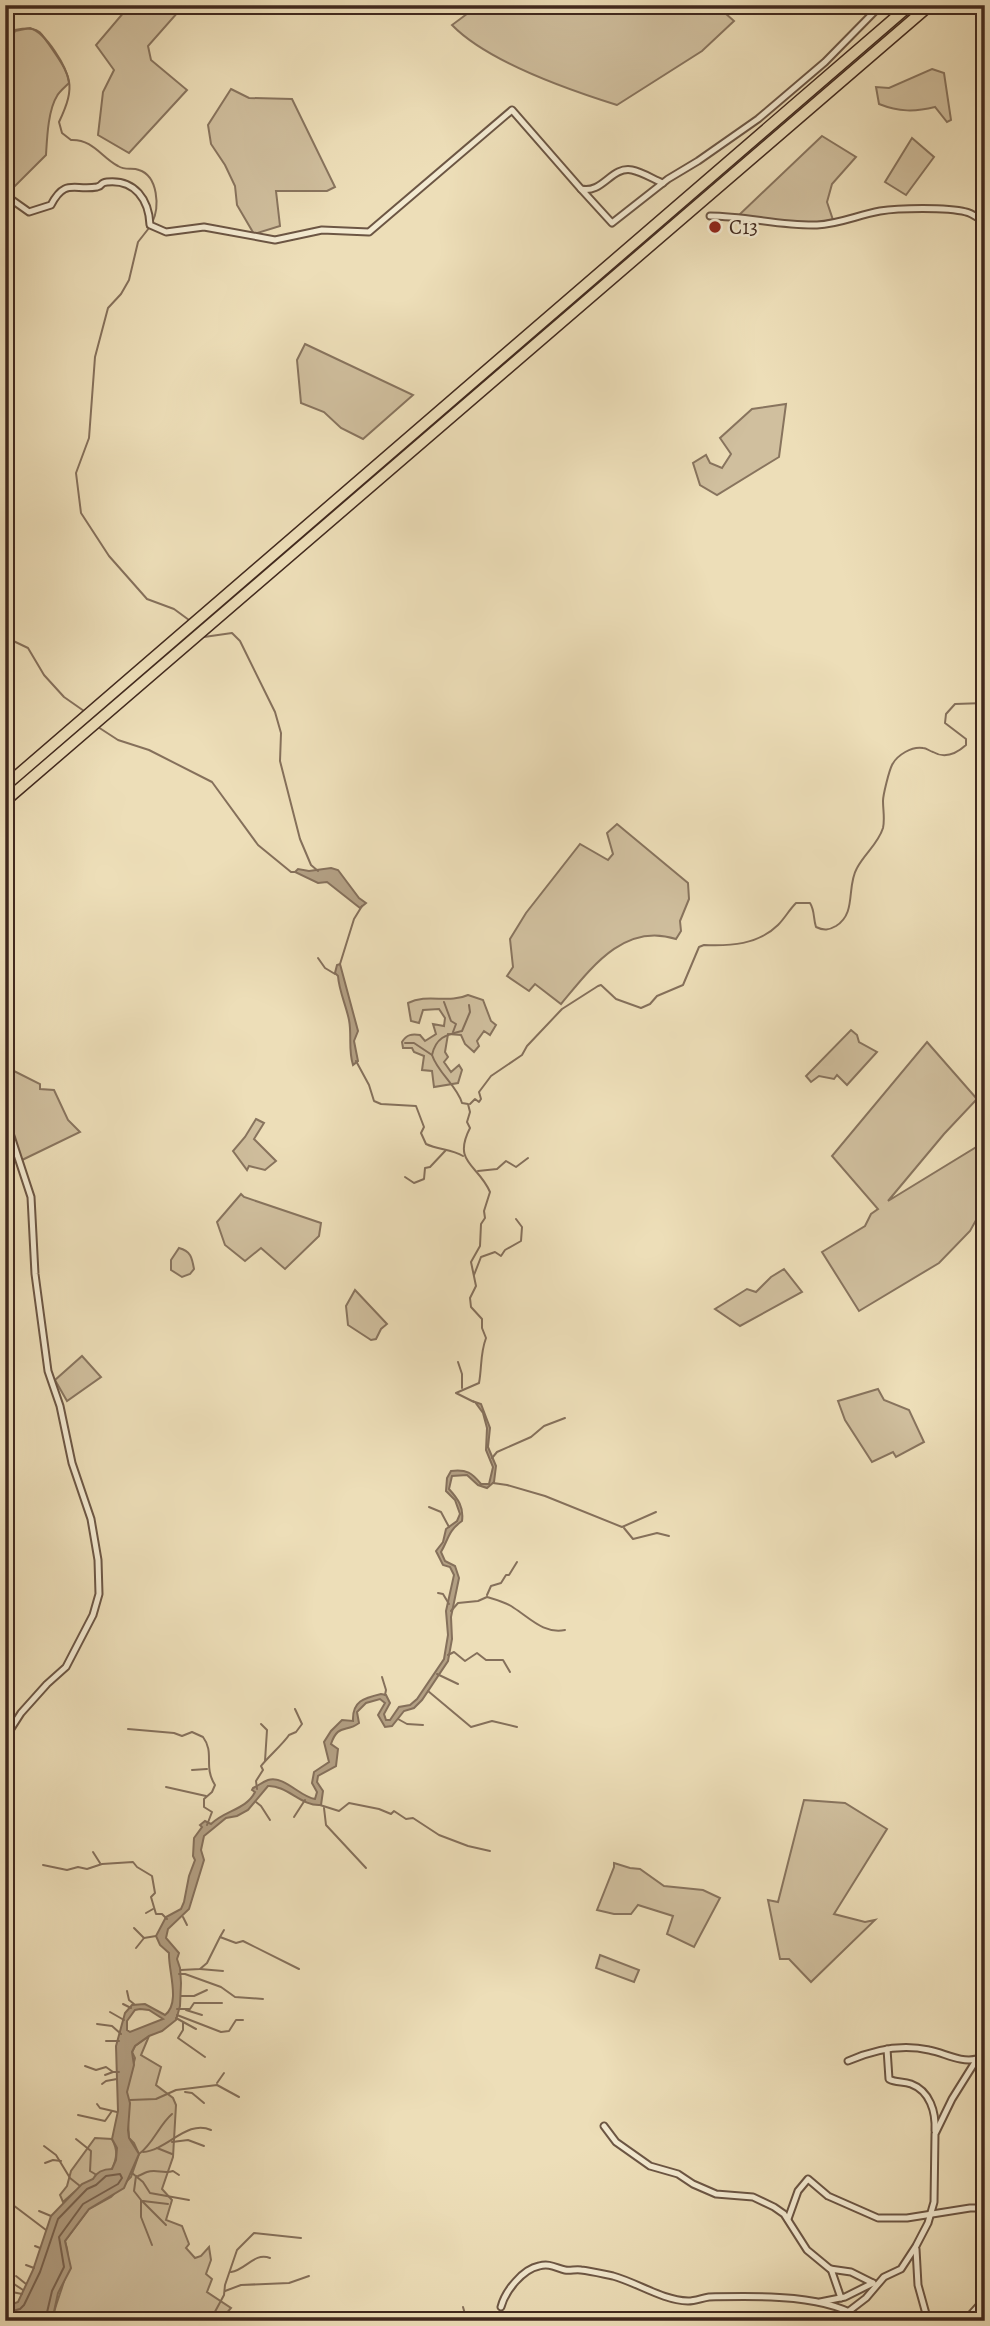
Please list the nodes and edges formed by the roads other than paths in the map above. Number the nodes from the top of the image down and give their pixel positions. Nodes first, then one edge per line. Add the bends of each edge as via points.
1 (881, 5) edge
2 (910, 5) edge
3 (930, 5) edge
4 (663, 183) junction
5 (581, 189) junction
6 (5, 195) edge
7 (710, 216) dead end
8 (985, 222) edge
9 (5, 786) edge
10 (5, 801) edge
11 (5, 1118) edge
12 (5, 1738) edge
13 (887, 2049) junction
14 (985, 2057) edge
15 (977, 2059) junction
16 (848, 2062) dead end
17 (604, 2126) dead end
18 (935, 2134) junction
19 (985, 2208) edge
20 (931, 2214) junction
21 (788, 2219) junction
22 (916, 2246) junction
23 (831, 2269) junction
24 (884, 2277) junction
25 (873, 2283) junction
26 (842, 2298) junction
27 (985, 2299) edge
28 (814, 2303) junction
29 (501, 2307) dead end
30 (850, 2311) junction
31 (836, 2321) edge
32 (865, 2321) edge
33 (928, 2321) edge
34 (965, 2321) edge

1 - 4 street via 825,62 758,119
2 - 9 highway
3 - 10 highway
4 - 5 street via 623,170 598,188
4 - 5 street via 612,223
5 - 6 street via 512,110 369,232 322,230 275,240 204,228 166,232 150,225 142,194 121,183 70,185 57,193 51,205 29,212
7 - 8 street via 815,225 881,211 918,209 967,212
11 - 12 street via 31,1197 47,1371 91,1519 99,1594 66,1667 30,1703
13 - 15 street via 929,2050
13 - 16 street
13 - 18 street via 889,2079 911,2084 925,2094 935,2113
14 - 15 street
15 - 18 street
17 - 21 street via 615,2142 650,2166 716,2193 753,2197
18 - 20 street
19 - 20 street
20 - 21 street via 878,2218 828,2196 808,2179 798,2191
20 - 22 street
21 - 23 street via 807,2250
22 - 24 street via 901,2269
22 - 33 street via 918,2285
23 - 25 street via 855,2273
23 - 26 street
24 - 25 street
24 - 30 street
25 - 26 street
26 - 28 street
27 - 34 street
28 - 29 street via 787,2297 689,2301 611,2276 553,2265 525,2273
28 - 30 street
30 - 31 street
30 - 32 street

